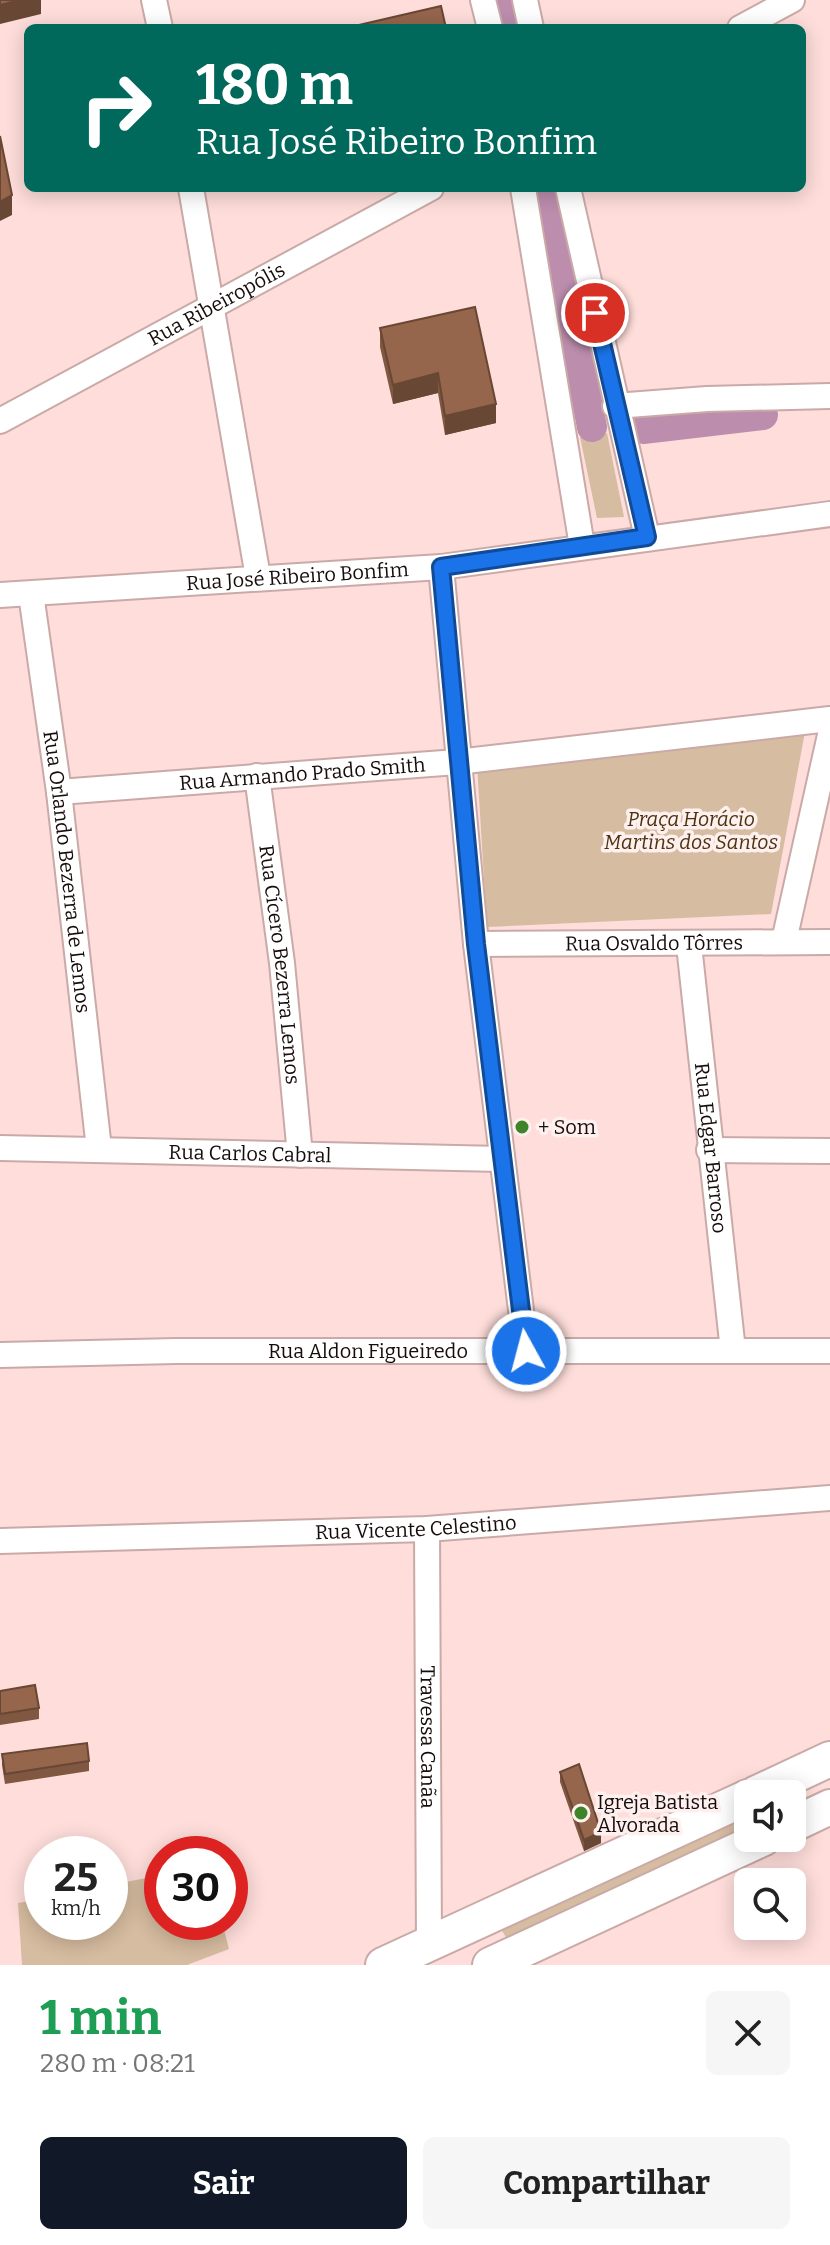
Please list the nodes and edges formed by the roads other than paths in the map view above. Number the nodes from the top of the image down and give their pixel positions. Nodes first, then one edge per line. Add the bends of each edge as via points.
1 (154, 0) edge
2 (483, 0) edge
3 (525, 0) edge
4 (792, 0) edge
5 (159, 24) edge
6 (489, 24) edge
7 (530, 24) edge
8 (747, 24) edge
9 (192, 192) edge
10 (424, 192) edge
11 (524, 192) edge
12 (569, 192) edge
13 (212, 309) junction
14 (830, 396) edge
15 (615, 406) junction
16 (0, 421) edge
17 (830, 514) edge
18 (647, 537) junction
19 (582, 546) junction
20 (441, 567) junction
21 (258, 577) junction
22 (31, 594) junction
23 (0, 595) edge
24 (830, 719) edge
25 (830, 735) edge
26 (457, 762) junction
27 (257, 776) junction
28 (59, 792) junction
29 (784, 941) junction
30 (830, 942) edge
31 (476, 944) junction
32 (689, 945) junction
33 (0, 1148) edge
34 (99, 1149) junction
35 (709, 1150) junction
36 (830, 1151) edge
37 (300, 1155) junction
38 (501, 1159) junction
39 (526, 1351) junction
40 (733, 1351) junction
41 (830, 1351) edge
42 (0, 1355) edge
43 (830, 1498) edge
44 (427, 1529) junction
45 (0, 1541) edge
46 (830, 1759) edge
47 (785, 1780) edge
48 (734, 1804) edge
49 (830, 1807) edge
50 (806, 1818) edge
51 (734, 1852) edge
52 (479, 1923) junction
53 (429, 1945) junction
54 (494, 1964) edge
55 (383, 1965) edge

1 - 5 street
2 - 6 street
3 - 7 street
4 - 8 street
9 - 13 street
10 - 13 street, Rua Ribeiropólis
11 - 19 street
12 - 15 street
13 - 16 street, Rua Ribeiropólis
13 - 21 street
14 - 15 street
15 - 18 street
17 - 18 street, Rua José Ribeiro Bonfim
18 - 19 street, Rua José Ribeiro Bonfim
19 - 20 street, Rua José Ribeiro Bonfim
20 - 21 street, Rua José Ribeiro Bonfim
20 - 26 street
21 - 22 street, Rua José Ribeiro Bonfim
22 - 23 street, Rua José Ribeiro Bonfim
22 - 28 street, Rua Orlando Bezerra de Lemos
24 - 26 street, Rua Armando Prado Smith
25 - 29 street
26 - 27 street, Rua Armando Prado Smith
26 - 31 street
27 - 28 street, Rua Armando Prado Smith
27 - 37 street, Rua Cícero Bezerra Lemos
28 - 34 street, Rua Orlando Bezerra de Lemos
29 - 30 street, Rua Osvaldo Tôrres
29 - 32 street, Rua Osvaldo Tôrres
31 - 32 street, Rua Osvaldo Tôrres
31 - 38 street
32 - 35 street, Rua Edgar Barroso
33 - 34 street, Rua Carlos Cabral
34 - 37 street, Rua Carlos Cabral
35 - 36 street
35 - 40 street, Rua Edgar Barroso
37 - 38 street, Rua Carlos Cabral
38 - 39 street
39 - 40 street, Rua Aldon Figueiredo
39 - 42 street, Rua Aldon Figueiredo
40 - 41 street, Rua Aldon Figueiredo
43 - 44 street, Rua Vicente Celestino
44 - 45 street, Rua Vicente Celestino
44 - 53 street, Travessa Canãa
46 - 47 main road
48 - 52 main road
49 - 50 main road
51 - 54 main road
52 - 53 main road
52 - 54 main road
53 - 55 main road

